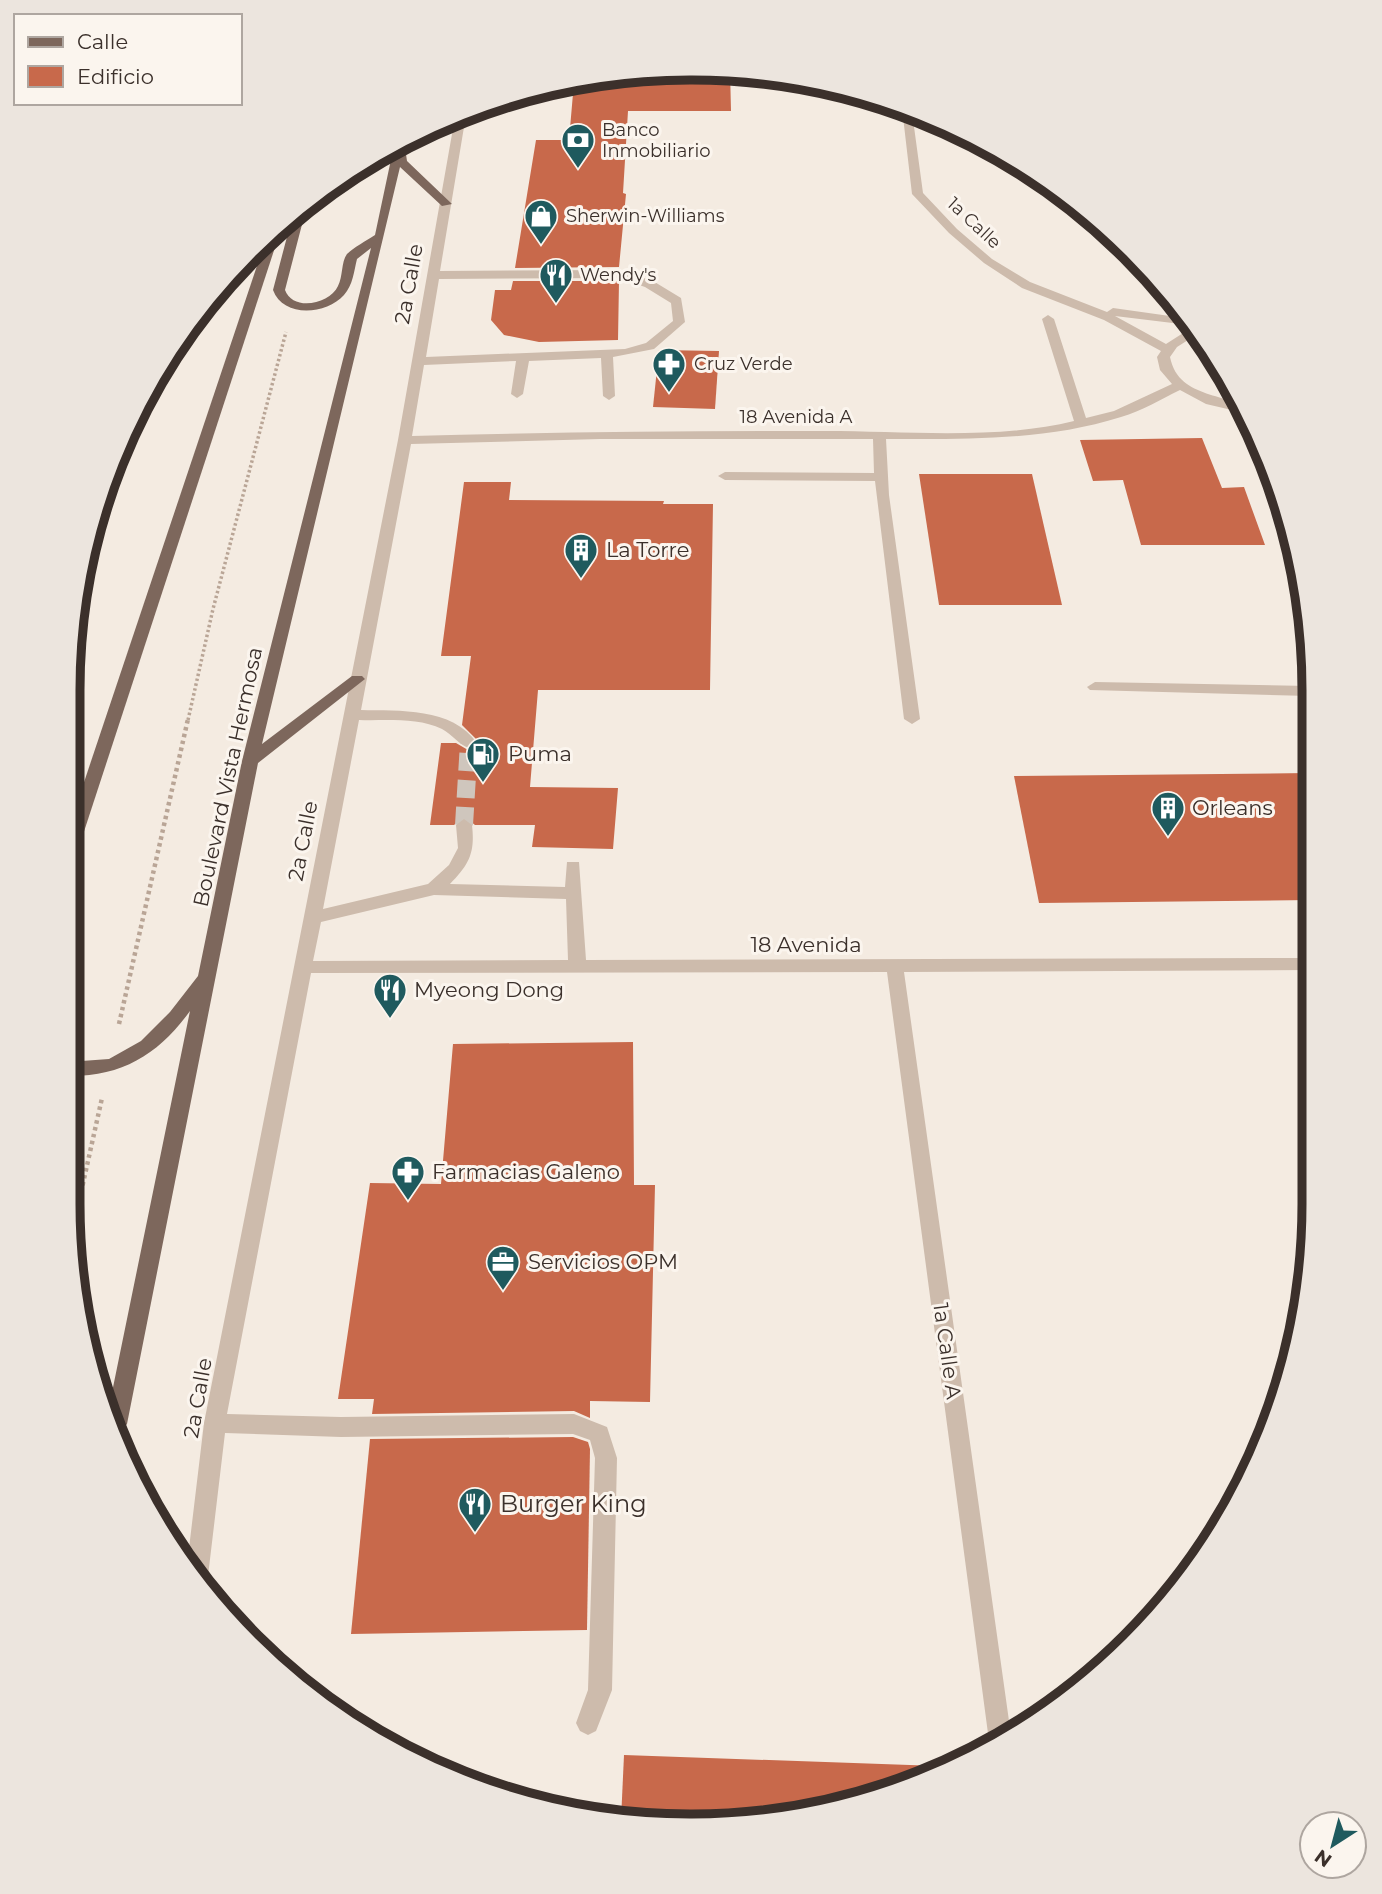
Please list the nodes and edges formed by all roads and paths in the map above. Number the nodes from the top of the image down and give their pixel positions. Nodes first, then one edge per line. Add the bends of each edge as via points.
1 (908, 121) edge
2 (459, 126) edge
3 (401, 154) edge
4 (397, 156) edge
5 (446, 204) junction
6 (296, 226) edge
7 (380, 237) junction
8 (268, 251) edge
9 (434, 275) junction
10 (293, 305) junction
11 (1086, 309) junction
12 (1048, 319) dead end
13 (1176, 321) edge
14 (1186, 334) edge
15 (1167, 349) junction
16 (607, 354) junction
17 (523, 357) junction
18 (419, 361) junction
19 (1178, 386) junction
20 (517, 394) dead end
21 (609, 396) dead end
22 (1232, 409) edge
23 (1081, 424) junction
24 (879, 435) junction
25 (405, 440) junction
26 (724, 476) dead end
27 (881, 477) junction
28 (357, 679) junction
29 (1095, 687) dead end
30 (1302, 691) edge
31 (350, 715) junction
32 (912, 719) dead end
33 (469, 743) dead end
34 (250, 761) junction
35 (80, 820) edge
36 (464, 825) tunnel mouth
37 (573, 866) dead end
38 (434, 889) junction
39 (574, 893) junction
40 (312, 918) junction
41 (1302, 964) edge
42 (302, 967) junction
43 (577, 967) junction
44 (895, 968) junction
45 (208, 971) junction
46 (109, 1067) junction
47 (80, 1068) edge
48 (80, 1197) edge
49 (118, 1413) edge
50 (215, 1423) junction
51 (198, 1563) edge
52 (588, 1723) dead end
53 (998, 1731) edge

1 - 11 street, 1a Calle via 918,194 988,261 1026,285
2 - 5 street, 2a Calle
3 - 5 main road via 402,162
4 - 7 main road, Boulevard Vista Hermosa
5 - 9 street, 2a Calle
6 - 10 main road via 279,290 282,300
7 - 10 main road via 351,257 337,297 319,306
7 - 34 main road, Boulevard Vista Hermosa
8 - 35 main road
9 - 16 street via 620,274 677,301 679,322 650,346
9 - 18 street, 2a Calle
10 - 46 path via 213,609
11 - 13 street, 1a Calle
11 - 15 street, 1a Calle via 1130,326
12 - 23 street
14 - 15 street
15 - 19 street via 1167,373
16 - 17 street
16 - 21 street
17 - 18 street
17 - 20 street
18 - 25 street, 2a Calle
19 - 22 street
19 - 23 street, 18 Avenida A via 1119,414
23 - 24 street, 18 Avenida A via 996,435
24 - 25 street, 18 Avenida A
24 - 27 street
25 - 28 street, 2a Calle
26 - 27 street
27 - 32 street
28 - 31 street, 2a Calle
28 - 34 main road
29 - 30 street
31 - 33 street via 443,724 461,732
31 - 40 street, 2a Calle
34 - 45 main road, Boulevard Vista Hermosa
36 - 38 street via 466,848 456,868
37 - 39 street
38 - 39 street
38 - 40 street
39 - 43 street
40 - 42 street, 2a Calle
41 - 44 street, 18 Avenida
42 - 43 street, 18 Avenida
42 - 50 street, 2a Calle
43 - 44 street, 18 Avenida
44 - 53 street, 1a Calle A
45 - 46 main road via 164,1033 132,1058
45 - 49 main road, Boulevard Vista Hermosa
46 - 47 main road
46 - 48 path
50 - 51 street, 2a Calle
50 - 52 street via 341,1427 574,1424 599,1434 606,1458 600,1690

